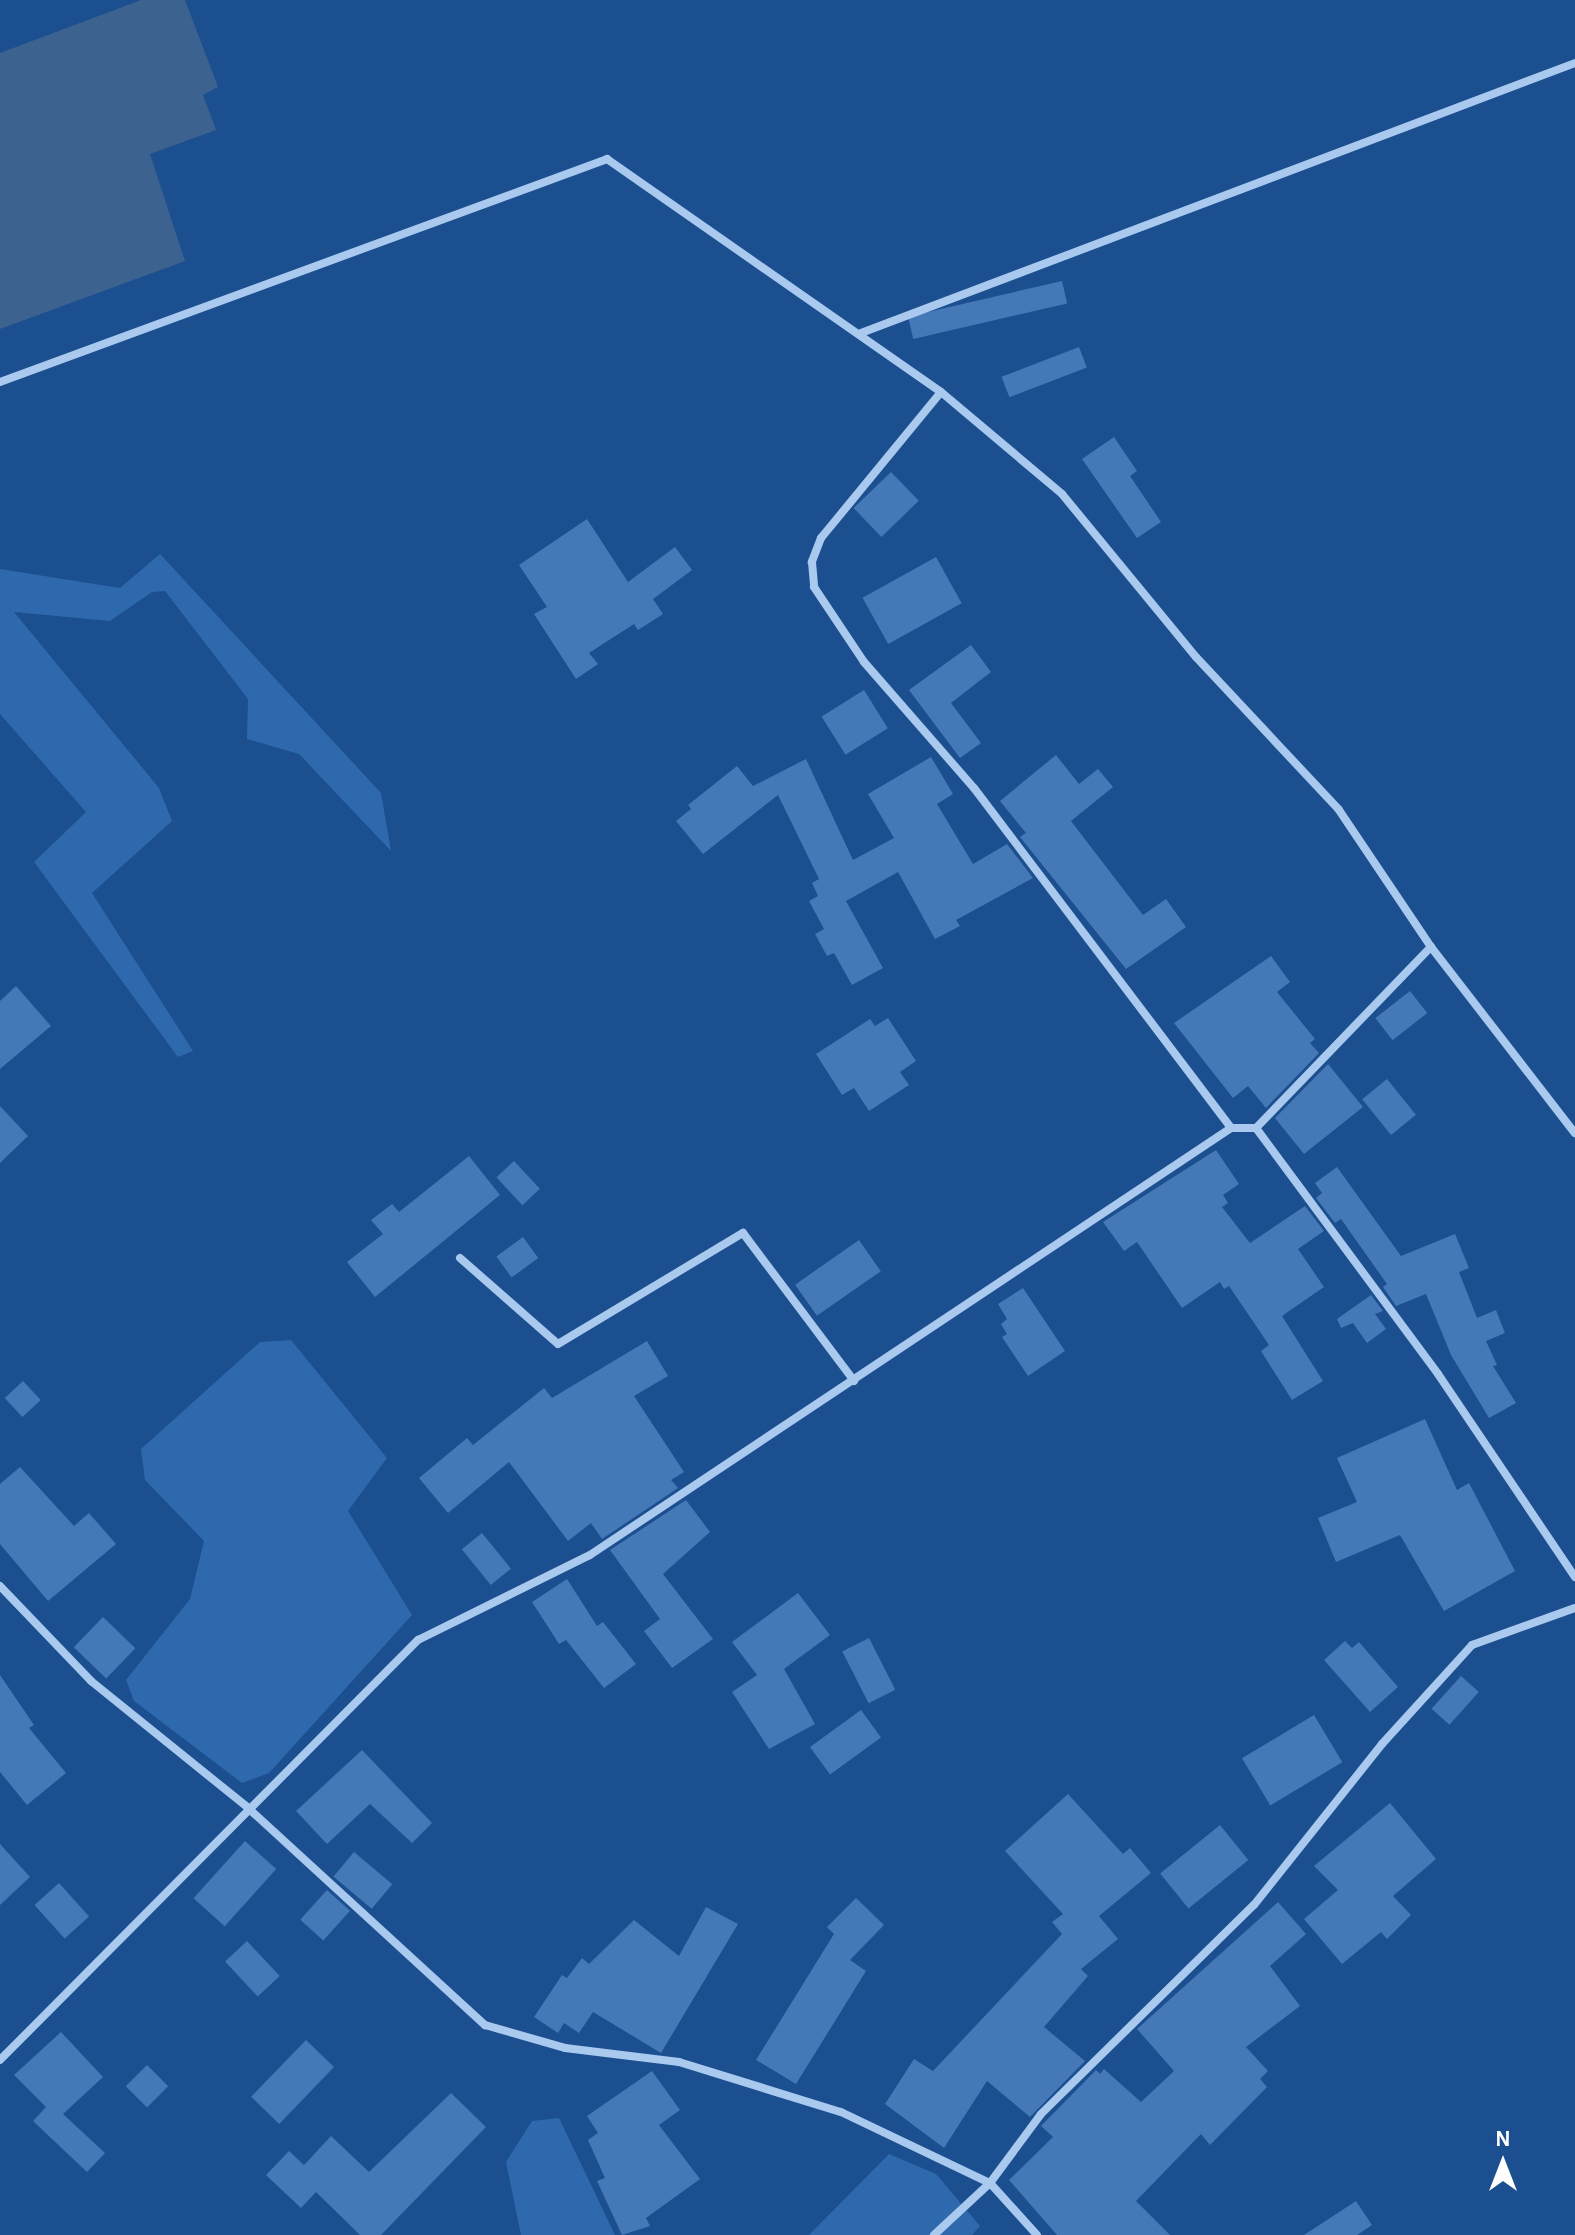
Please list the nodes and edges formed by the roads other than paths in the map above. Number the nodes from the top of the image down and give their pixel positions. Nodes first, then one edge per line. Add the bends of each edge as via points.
1 (1575, 63) edge
2 (861, 333) junction
3 (0, 382) edge
4 (941, 392) junction
5 (1431, 947) junction
6 (1231, 1128) junction
7 (1256, 1128) junction
8 (1575, 1133) edge
9 (460, 1258) dead end
10 (854, 1381) junction
11 (1575, 1577) edge
12 (0, 1586) edge
13 (1575, 1608) edge
14 (247, 1807) junction
15 (0, 2060) edge
16 (990, 2183) junction
17 (934, 2235) edge
18 (1037, 2235) edge

1 - 2 street
2 - 3 street via 607,159
2 - 4 street
4 - 5 street via 1062,494 1196,657 1339,810
4 - 6 street via 821,538 812,562 814,587 864,662 974,788
5 - 7 street
5 - 8 street
6 - 7 street
6 - 10 street
7 - 11 street via 1456,1399
9 - 10 street via 558,1344 743,1233
10 - 14 street via 590,1555 418,1640
12 - 14 street via 91,1681
13 - 16 street via 1472,1645 1382,1744 1254,1905 1041,2114
14 - 15 street
14 - 16 street via 485,2025 565,2048 679,2062 827,2108
16 - 17 street
16 - 18 street

